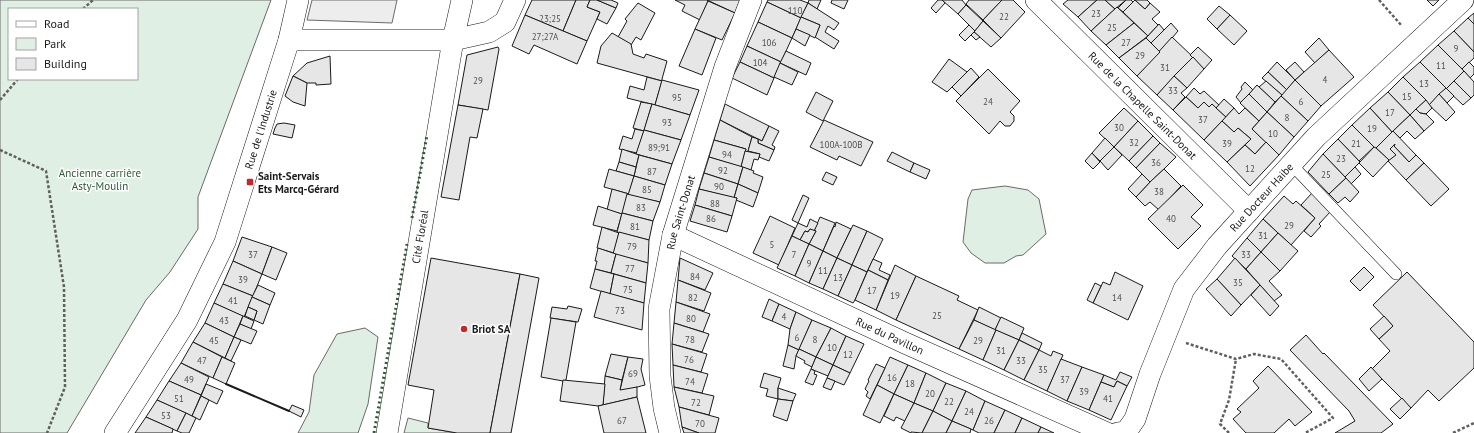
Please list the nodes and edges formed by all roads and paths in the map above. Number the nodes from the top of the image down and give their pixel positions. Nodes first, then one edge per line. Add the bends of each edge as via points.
1 (93, 0) edge
2 (298, 0) edge
3 (462, 0) edge
4 (515, 0) edge
5 (750, 0) edge
6 (1036, 0) edge
7 (1379, 0) edge
8 (1463, 0) edge
9 (84, 8) edge
10 (289, 40) junction
11 (453, 40) junction
12 (1416, 43) junction
13 (17, 80) edge
14 (0, 100) edge
15 (0, 150) edge
16 (1290, 164) junction
17 (1249, 211) junction
18 (673, 235) junction
19 (1396, 274) dead end
20 (1165, 336) junction
21 (1236, 359) junction
22 (1474, 423) edge
23 (47, 433) edge
24 (115, 433) edge
25 (387, 433) edge
26 (670, 433) edge
27 (1107, 433) edge
28 (1118, 433) edge
29 (1229, 433) edge
30 (1305, 433) edge
31 (1453, 433) edge

1 - 9 path
2 - 10 street, Rue de l'Industrie
3 - 11 street, Cité Floréal
4 - 11 street via 505,22 489,32
5 - 18 street, Rue Saint-Donat via 725,67
6 - 17 street, Rue de la Chapelle Saint-Donat
7 - 12 path
8 - 12 street, Rue Docteur Haibe
10 - 11 street
10 - 24 street, Rue de l'Industrie via 225,242 187,320
11 - 25 street, Cité Floréal
12 - 16 street, Rue Docteur Haibe
13 - 14 path
15 - 23 path via 46,171 64,286 65,387
16 - 17 street, Rue Docteur Haibe
16 - 19 lane
17 - 20 street, Rue Docteur Haibe via 1217,246 1184,289
18 - 26 street, Rue Saint-Donat via 659,309 660,376
18 - 27 street, Rue du Pavillon
20 - 21 path
20 - 28 street, Rue Docteur Haibe via 1135,419 1126,432
21 - 29 path via 1229,400 1220,424
21 - 30 path via 1254,354 1281,359 1333,418
22 - 31 path

